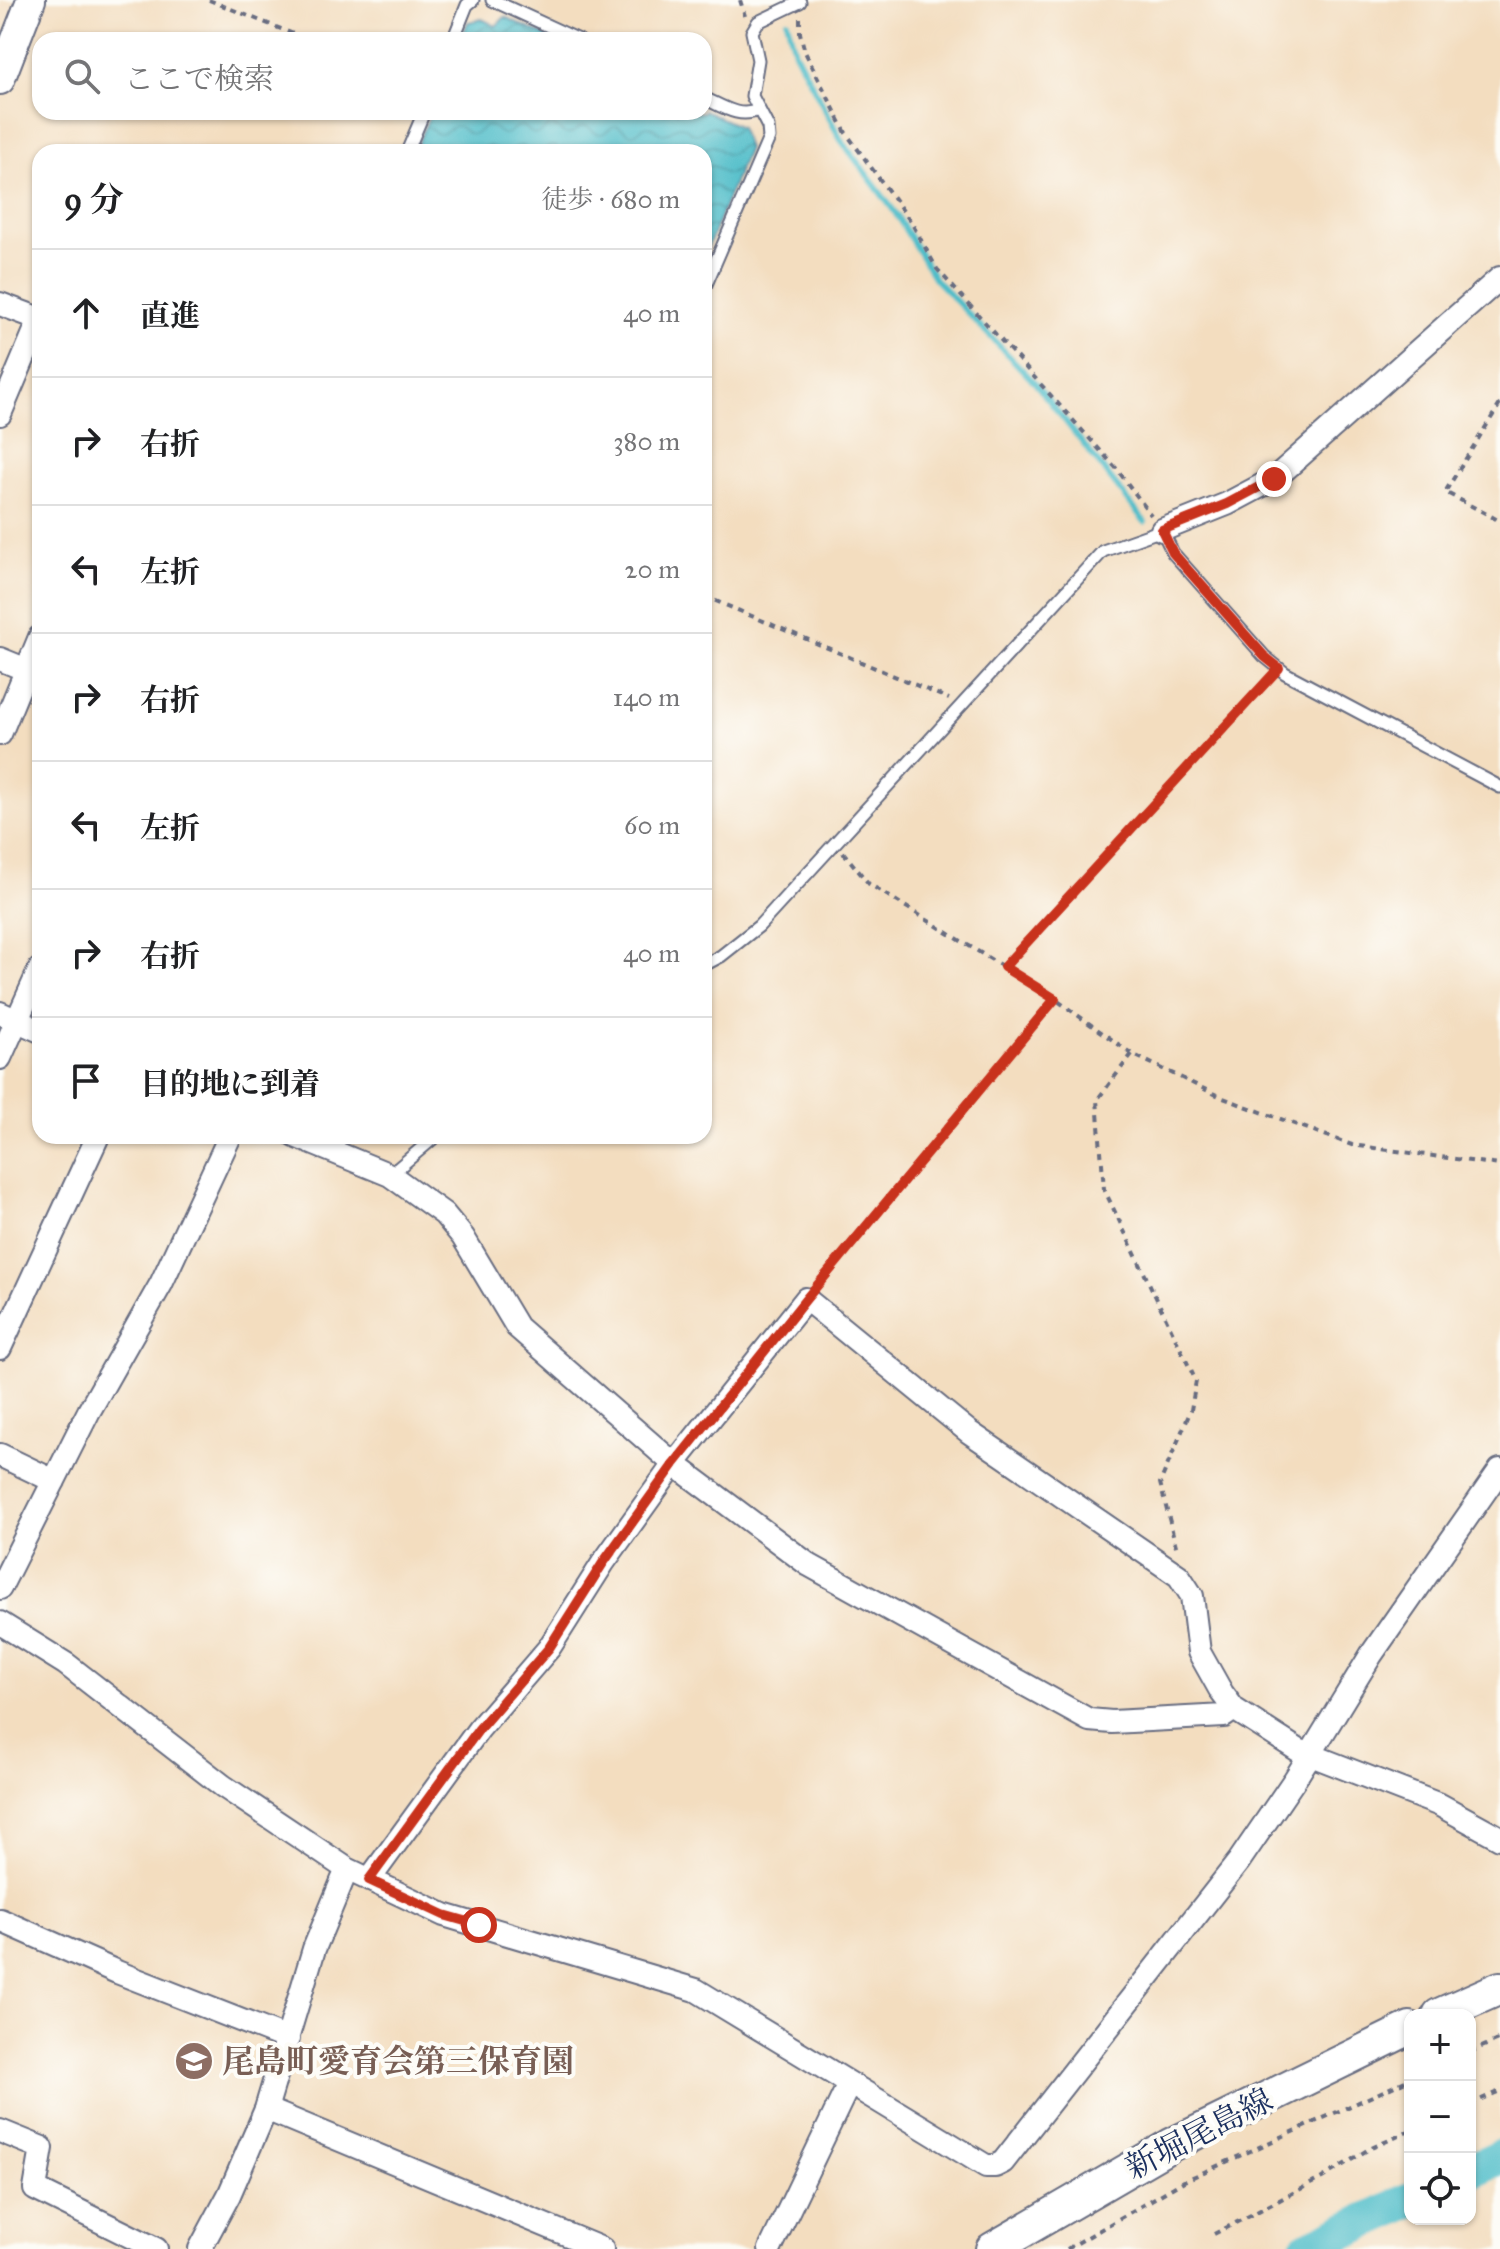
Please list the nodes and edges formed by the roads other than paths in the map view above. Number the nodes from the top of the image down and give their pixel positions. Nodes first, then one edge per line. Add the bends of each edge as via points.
1 (31, 0) edge
2 (473, 0) edge
3 (492, 0) edge
4 (800, 2) road end
5 (456, 32) edge
6 (562, 32) edge
7 (0, 80) edge
8 (712, 102) edge
9 (758, 110) junction
10 (421, 120) edge
11 (410, 144) edge
12 (712, 270) edge
13 (1500, 278) edge
14 (0, 304) edge
15 (32, 316) edge
16 (32, 338) edge
17 (0, 414) edge
18 (1162, 530) junction
19 (0, 659) edge
20 (32, 673) edge
21 (32, 675) edge
22 (0, 734) edge
23 (1500, 787) edge
24 (712, 961) edge
25 (32, 982) edge
26 (9, 1018) edge
27 (32, 1028) edge
28 (0, 1058) edge
29 (94, 1144) edge
30 (226, 1144) edge
31 (314, 1144) edge
32 (427, 1144) edge
33 (390, 1175) junction
34 (0, 1348) edge
35 (0, 1455) edge
36 (674, 1464) junction
37 (1500, 1470) edge
38 (54, 1481) junction
39 (0, 1588) edge
40 (0, 1623) edge
41 (1234, 1709) junction
42 (1309, 1753) junction
43 (1500, 1838) edge
44 (347, 1869) junction
45 (369, 1880) junction
46 (0, 1920) edge
47 (1500, 1988) edge
48 (1453, 2009) edge
49 (1404, 2031) edge
50 (288, 2039) junction
51 (849, 2084) junction
52 (266, 2109) junction
53 (0, 2131) edge
54 (156, 2249) edge
55 (200, 2249) edge
56 (602, 2249) edge
57 (770, 2249) edge
58 (992, 2249) edge

1 - 7 street
2 - 5 lane
3 - 6 lane
4 - 9 lane via 753,27 758,60 752,96
8 - 9 lane via 740,114
9 - 12 lane via 769,138
10 - 11 lane
13 - 18 street via 1274,479
14 - 15 street
16 - 17 street
18 - 23 lane via 1173,553 1279,668
18 - 24 lane via 1103,551 759,926
19 - 20 street
21 - 22 street
25 - 26 street
26 - 27 street
26 - 28 street
29 - 34 street
30 - 38 street via 161,1284
31 - 33 street
32 - 33 lane
33 - 36 street via 444,1214 517,1327
35 - 38 street
36 - 41 street via 809,1565 1089,1720 1224,1716
36 - 41 street via 806,1299 969,1432 1179,1576 1192,1596 1199,1652
36 - 45 street via 549,1648 479,1729
37 - 42 street
38 - 39 street
40 - 44 street via 66,1664 223,1786
41 - 42 street
42 - 43 street via 1440,1805
42 - 51 street via 1239,1861 1003,2162 986,2166
44 - 45 street
44 - 50 street via 314,1949
45 - 51 street via 444,1915 696,1990
46 - 50 street
47 - 48 main road
49 - 58 main road, 新堀尾島線 via 1171,2145
50 - 52 street
51 - 57 street
52 - 55 street
52 - 56 street
53 - 54 street via 42,2148 35,2189

